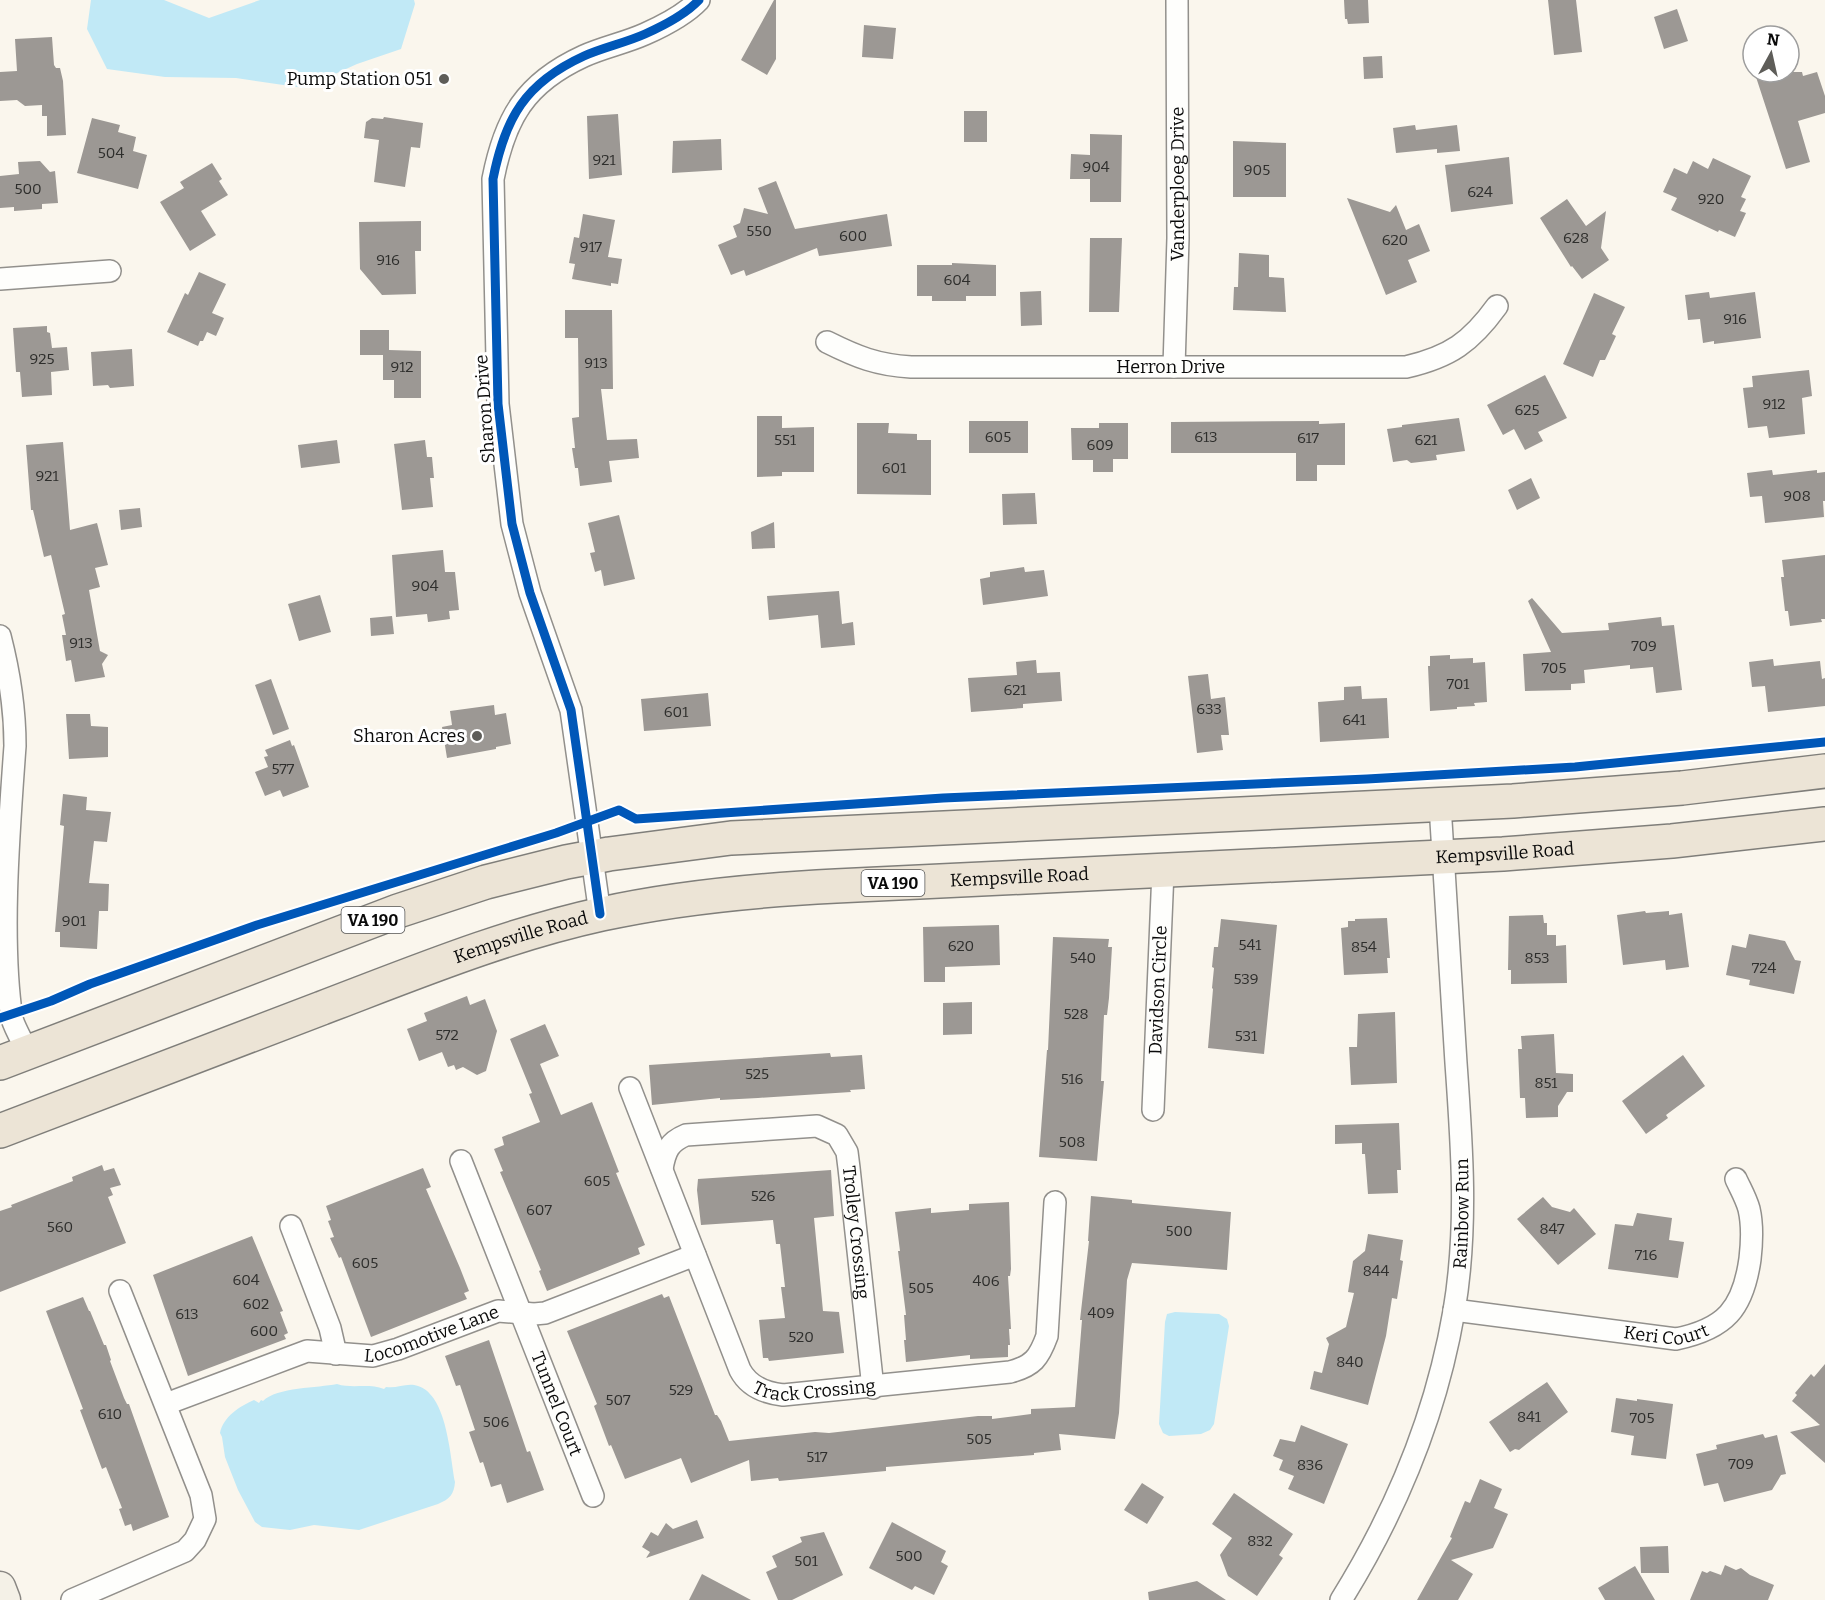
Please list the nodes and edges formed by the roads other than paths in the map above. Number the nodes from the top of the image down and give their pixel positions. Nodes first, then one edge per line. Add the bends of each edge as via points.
1 (699, 0) edge
2 (1177, 0) edge
3 (110, 271) dead end
4 (0, 279) edge
5 (1497, 306) dead end
6 (826, 342) dead end
7 (1174, 367) junction
8 (0, 636) edge
9 (1825, 771) edge
10 (1440, 806) junction
11 (1825, 824) edge
12 (592, 857) junction
13 (1443, 858) junction
14 (1162, 871) junction
15 (600, 914) junction
16 (14, 1058) edge
17 (630, 1088) dead end
18 (1153, 1110) dead end
19 (0, 1131) edge
20 (461, 1161) dead end
21 (662, 1169) junction
22 (1736, 1179) dead end
23 (1055, 1202) dead end
24 (291, 1226) dead end
25 (695, 1255) junction
26 (120, 1291) dead end
27 (1454, 1310) junction
28 (520, 1312) junction
29 (336, 1354) junction
30 (873, 1388) junction
31 (166, 1404) junction
32 (593, 1496) dead end
33 (0, 1587) edge
34 (4, 1600) edge
35 (72, 1600) edge
36 (1341, 1600) edge

1 - 12 street, Sharon Drive via 659,28 585,56 537,86 517,109 504,134 493,179 498,404 512,524 530,593 571,710
2 - 7 street, Vanderploeg Drive
3 - 4 street
5 - 7 street, Herron Drive via 1480,330 1454,350 1406,367
6 - 7 street, Herron Drive via 860,358 911,368
8 - 16 street via 15,736 0,944
9 - 10 main road, VA 190 via 1619,793
10 - 12 main road, VA 190 via 731,838
10 - 13 street, Rainbow Run
11 - 13 main road, Kempsville Road / VA 190 via 1650,843
12 - 15 street, Sharon Drive
12 - 16 main road, VA 190 via 486,882 407,907
13 - 14 main road, Kempsville Road / VA 190
13 - 27 street, Rainbow Run via 1463,1173 1462,1248
14 - 15 main road, Kempsville Road / VA 190 via 752,891
14 - 18 street, Davidson Circle
15 - 19 main road, Kempsville Road / VA 190 via 426,968
17 - 21 street, Track Crossing
20 - 28 street, Tunnel Court
21 - 25 street, Track Crossing
21 - 30 street, Trolley Crossing via 669,1146 686,1135 817,1126 837,1135 847,1152
22 - 27 street, Keri Court via 1749,1208 1753,1233 1746,1284 1728,1315 1713,1328 1676,1339
23 - 30 street, Track Crossing via 1047,1336 1033,1362 1010,1372
24 - 29 street
25 - 28 street, Locomotive Lane via 545,1313
25 - 30 street, Track Crossing via 740,1370 751,1384 783,1395
26 - 31 street
27 - 36 street, Rainbow Run via 1422,1437 1395,1504
28 - 29 street, Locomotive Lane via 498,1311 373,1356
28 - 32 street, Tunnel Court
29 - 31 street, Locomotive Lane via 307,1351
31 - 35 street via 201,1495 203,1526 190,1547 177,1555
33 - 34 main road

